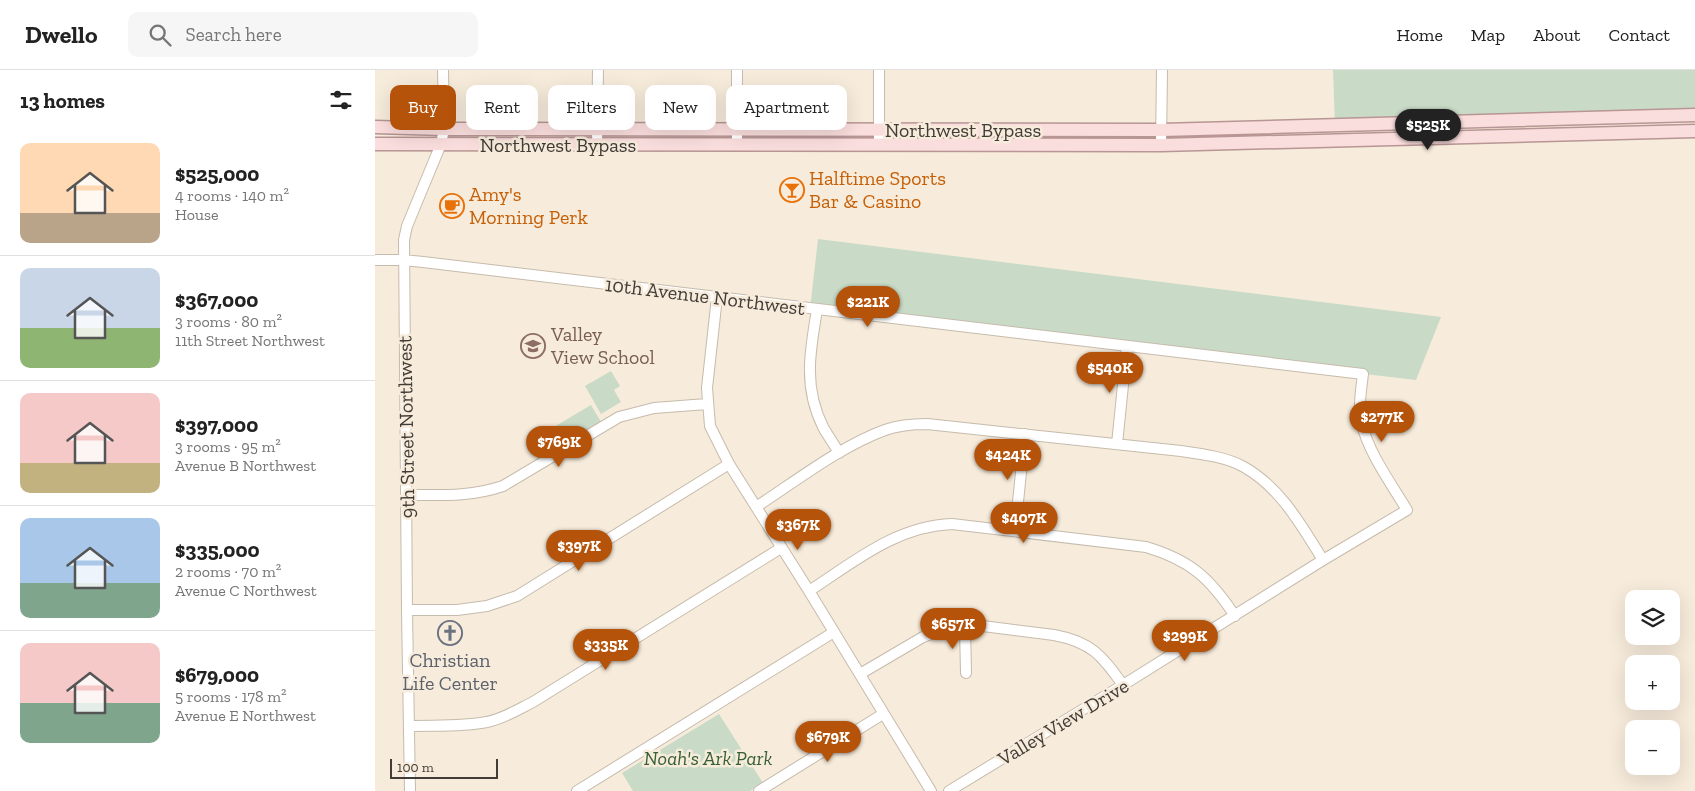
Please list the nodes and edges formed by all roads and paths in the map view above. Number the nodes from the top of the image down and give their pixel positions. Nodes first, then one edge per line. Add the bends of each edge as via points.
1 (443, 70) edge
2 (598, 70) edge
3 (737, 70) edge
4 (879, 70) edge
5 (1162, 70) edge
6 (443, 85) edge
7 (598, 85) edge
8 (737, 85) edge
9 (1695, 115) edge
10 (375, 127) edge
11 (390, 127) edge
12 (548, 128) edge
13 (635, 128) edge
14 (456, 129) edge
15 (726, 129) edge
16 (444, 130) edge
17 (597, 130) edge
18 (737, 130) edge
19 (847, 130) edge
20 (879, 130) junction
21 (1161, 130) junction
22 (1695, 130) edge
23 (375, 144) edge
24 (441, 144) junction
25 (879, 144) junction
26 (597, 145) junction
27 (737, 145) junction
28 (1161, 145) junction
29 (375, 260) edge
30 (403, 260) junction
31 (717, 297) junction
32 (817, 310) junction
33 (1127, 346) junction
34 (707, 404) junction
35 (1025, 434) junction
36 (1117, 444) junction
37 (839, 453) junction
38 (729, 464) junction
39 (407, 495) junction
40 (756, 507) junction
41 (1407, 510) joint
42 (1015, 531) junction
43 (781, 548) junction
44 (1323, 560) junction
45 (809, 591) junction
46 (407, 610) junction
47 (1235, 616) junction
48 (965, 627) junction
49 (834, 632) junction
50 (966, 673) dead end
51 (860, 674) junction
52 (1123, 685) junction
53 (883, 714) junction
54 (409, 726) junction
55 (410, 791) edge
56 (577, 791) edge
57 (759, 791) edge
58 (931, 791) edge
59 (949, 791) edge

1 - 6 street, 9th Street Northwest
2 - 7 street
3 - 8 street
4 - 20 street
5 - 21 street
9 - 21 main road, Northwest Bypass
10 - 11 main road, Northwest Bypass
12 - 14 main road, Northwest Bypass
13 - 15 main road, Northwest Bypass
16 - 24 street, 9th Street Northwest
17 - 26 street
18 - 27 street
19 - 20 main road, Northwest Bypass
20 - 21 main road, Northwest Bypass
20 - 25 street
21 - 28 street
22 - 28 main road, Northwest Bypass
23 - 24 main road, Northwest Bypass
24 - 26 main road, Northwest Bypass
24 - 30 street, 9th Street Northwest via 407,226
25 - 27 main road, Northwest Bypass
25 - 28 main road, Northwest Bypass
26 - 27 main road, Northwest Bypass
29 - 30 street, 10th Avenue Northwest
30 - 31 street, 10th Avenue Northwest
30 - 39 street, 9th Street Northwest
31 - 32 street, 10th Avenue Northwest
31 - 34 street
32 - 33 street, 10th Avenue Northwest
32 - 37 street via 809,379 813,402 823,427
33 - 36 street
33 - 41 street, 10th Avenue Northwest via 1363,374 1361,424 1369,446
34 - 38 street via 710,426
34 - 39 street via 654,408 619,417 503,486 485,492
35 - 36 street
35 - 37 street via 912,424 885,430
35 - 42 street
36 - 44 street via 1213,456 1243,467 1281,498
37 - 40 street
38 - 40 street
38 - 46 street via 517,596 487,606 457,610
39 - 46 street, 9th Street Northwest
40 - 43 street
41 - 44 street, Valley View Drive
42 - 45 street via 952,524 908,532
42 - 47 street via 1146,547 1165,553 1199,572
43 - 45 street
43 - 54 street via 509,714 489,722
44 - 47 street, Valley View Drive
45 - 49 street
46 - 54 street, 9th Street Northwest
47 - 52 street, Valley View Drive
48 - 50 street
48 - 51 street via 939,630 923,636
48 - 52 street via 975,625 1067,637 1096,652
49 - 51 street
49 - 56 street
51 - 53 street
52 - 59 street, Valley View Drive
53 - 57 street
53 - 58 street
54 - 55 street, 9th Street Northwest

